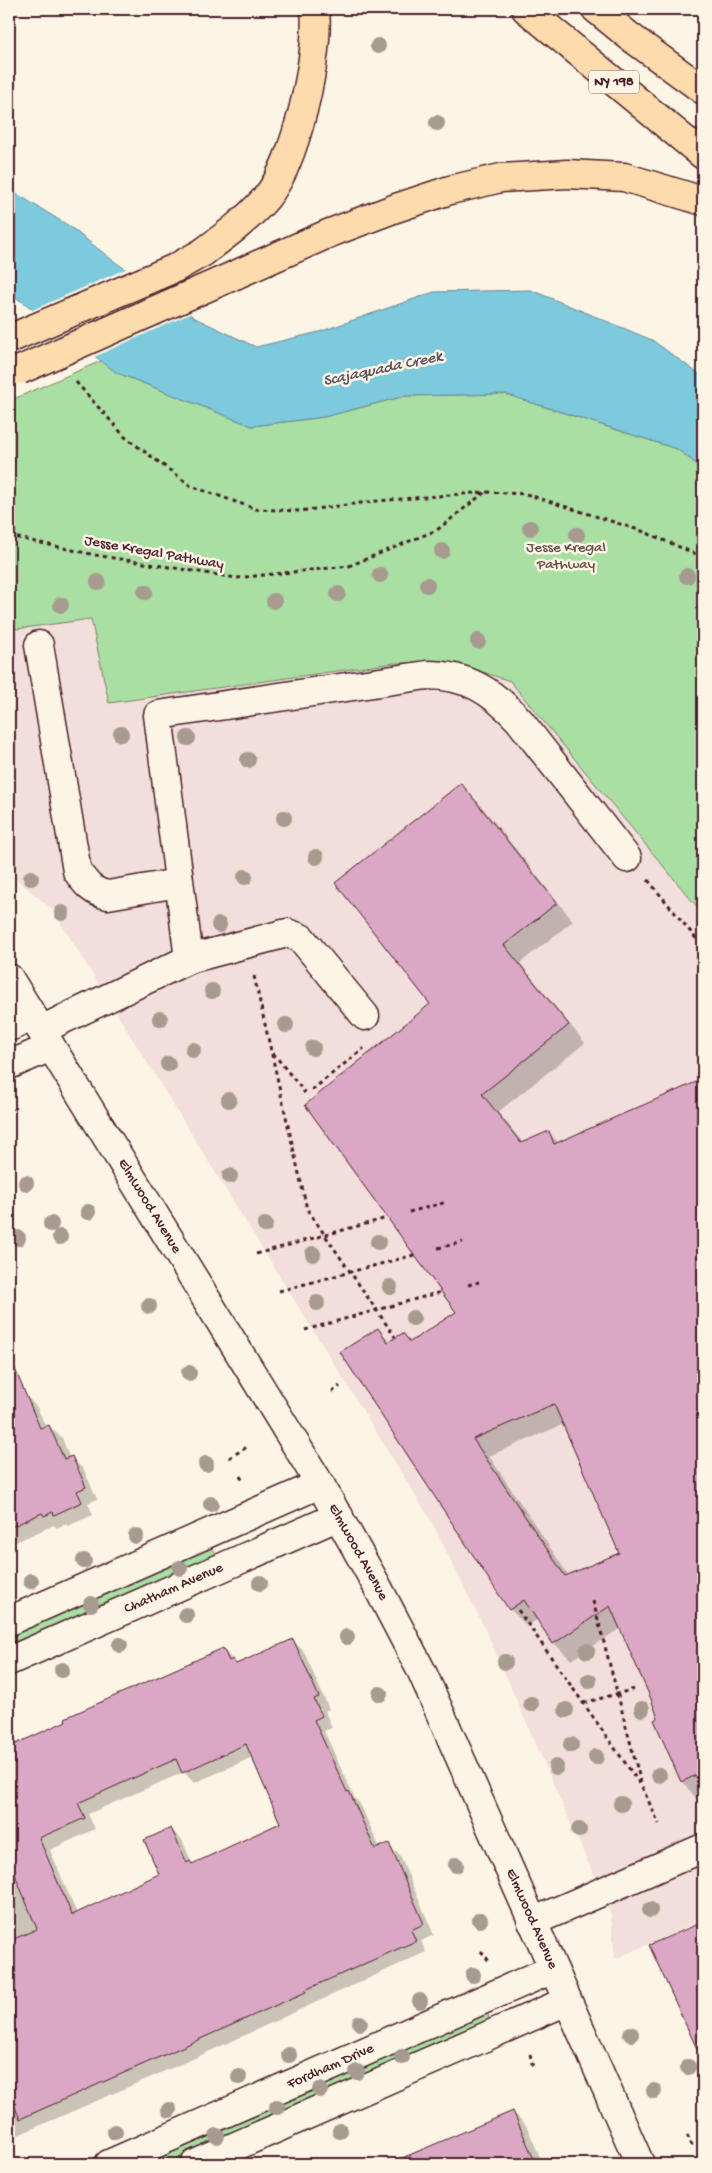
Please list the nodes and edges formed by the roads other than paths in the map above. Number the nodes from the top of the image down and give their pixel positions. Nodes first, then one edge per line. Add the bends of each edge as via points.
1 (314, 9) edge
2 (526, 9) edge
3 (596, 9) edge
4 (703, 90) edge
5 (703, 155) edge
6 (703, 201) edge
7 (9, 339) edge
8 (14, 372) edge
9 (40, 645) dead end
10 (627, 858) dead end
11 (178, 883) junction
12 (189, 959) junction
13 (9, 978) edge
14 (365, 1016) dead end
15 (33, 1031) edge
16 (9, 1066) edge
17 (320, 1484) junction
18 (339, 1516) junction
19 (9, 1621) edge
20 (9, 1661) edge
21 (703, 1848) edge
22 (532, 1922) junction
23 (553, 1969) junction
24 (567, 2001) junction
25 (109, 2164) edge
26 (195, 2164) edge
27 (640, 2164) edge

1 - 7 highway, bridge via 312,66 301,116 288,158 267,197 237,228 175,268
2 - 5 highway, NY 198
3 - 4 highway, NY 198
6 - 8 highway, bridge via 624,178 566,174 501,178 450,190 330,234
9 - 11 street via 77,871 97,893 108,895
10 - 11 street via 519,720 492,693 446,675 427,675 158,715
11 - 12 street
12 - 14 street via 287,933 301,938
12 - 15 street
13 - 15 street, Elmwood Avenue
15 - 16 street
15 - 17 street, Elmwood Avenue
17 - 18 street, Elmwood Avenue
17 - 19 street
18 - 20 street, Chatham Avenue
18 - 22 street, Elmwood Avenue via 422,1672
21 - 22 street
22 - 23 street, Elmwood Avenue
23 - 24 street, Elmwood Avenue
23 - 25 street, Fordham Drive
24 - 26 street
24 - 27 street, Elmwood Avenue

